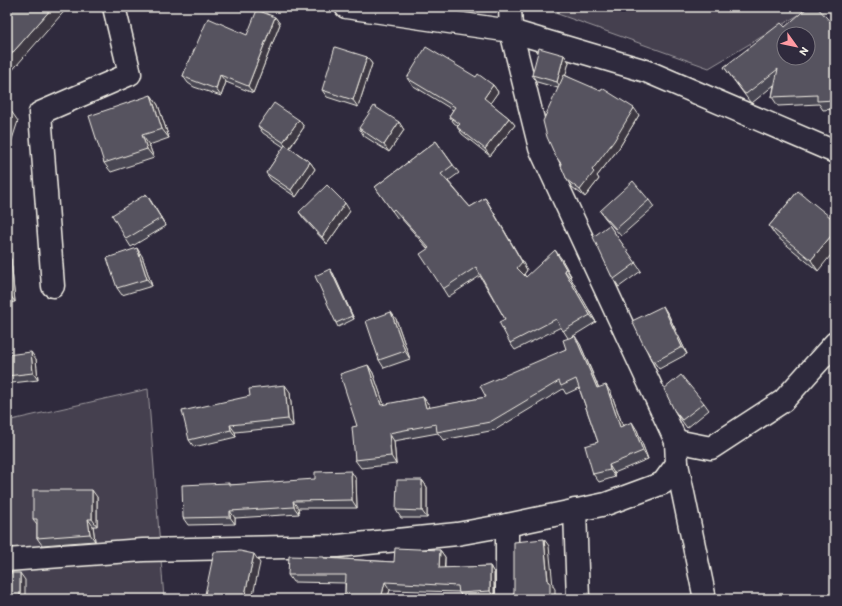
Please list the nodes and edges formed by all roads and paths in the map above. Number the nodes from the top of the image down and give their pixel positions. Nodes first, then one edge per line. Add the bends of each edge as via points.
1 (114, 7) edge
2 (346, 7) edge
3 (510, 7) edge
4 (511, 31) junction
5 (835, 152) edge
6 (53, 286) dead end
7 (835, 343) edge
8 (676, 441) junction
9 (677, 464) junction
10 (574, 510) junction
11 (506, 525) junction
12 (7, 560) edge
13 (507, 599) edge
14 (578, 599) edge
15 (705, 599) edge

1 - 6 street via 130,74 40,113
2 - 4 street
3 - 4 street
4 - 5 street via 646,71
4 - 8 street via 540,148
7 - 8 street via 783,401 712,448
8 - 9 street
9 - 10 street via 663,483 606,504
9 - 15 street
10 - 11 street
10 - 14 street
11 - 12 street via 457,534 338,546 143,550
11 - 13 street

